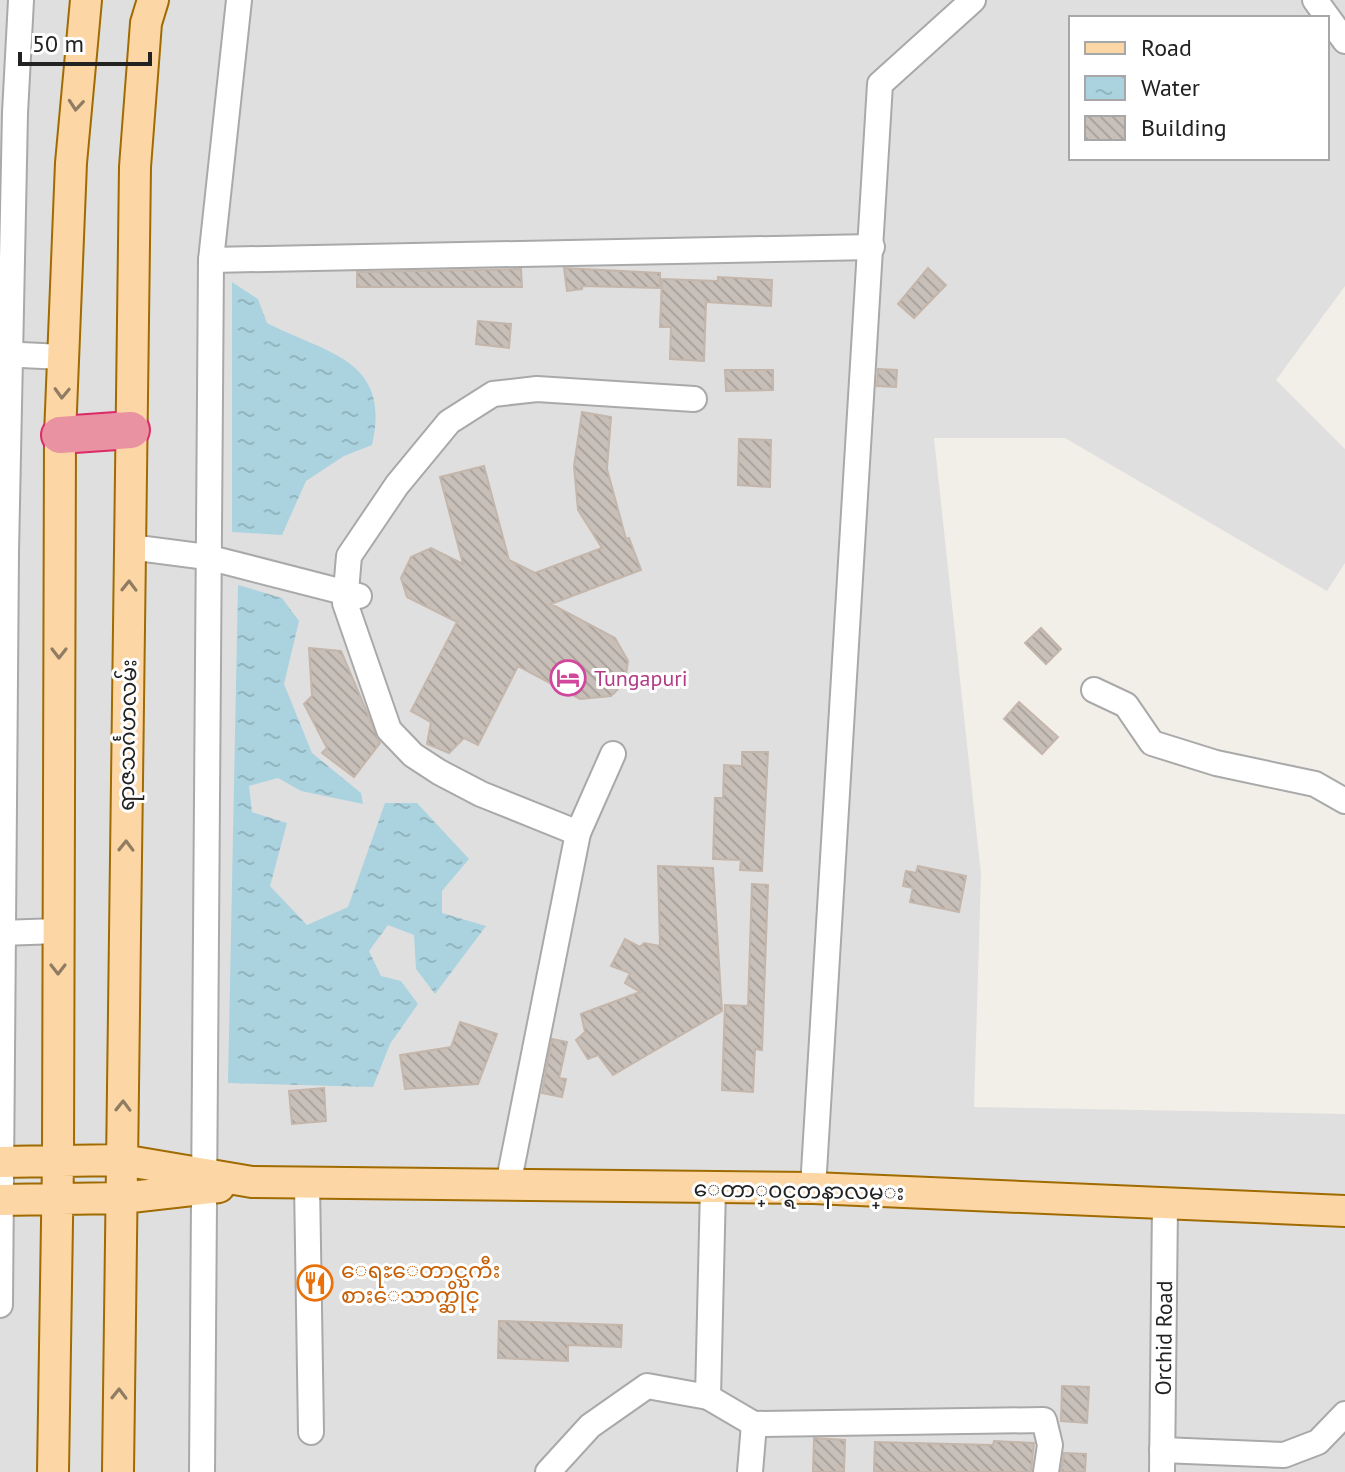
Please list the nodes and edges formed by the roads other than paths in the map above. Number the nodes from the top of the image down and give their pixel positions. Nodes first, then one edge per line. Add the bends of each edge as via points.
1 (21, 0) edge
2 (86, 0) edge
3 (153, 0) edge
4 (239, 0) edge
5 (973, 0) edge
6 (1329, 19) edge
7 (1345, 41) edge
8 (872, 247) junction
9 (211, 260) junction
10 (5, 354) edge
11 (63, 357) junction
12 (694, 399) dead end
13 (131, 430) junction
14 (60, 435) junction
15 (130, 547) junction
16 (207, 557) junction
17 (352, 594) junction
18 (1094, 690) dead end
19 (613, 754) dead end
20 (1345, 801) edge
21 (578, 833) junction
22 (58, 931) junction
23 (2, 933) edge
24 (58, 1160) junction
25 (122, 1160) junction
26 (1, 1162) edge
27 (205, 1182) junction
28 (307, 1183) junction
29 (508, 1185) junction
30 (713, 1188) junction
31 (813, 1188) junction
32 (122, 1198) junction
33 (1, 1200) edge
34 (57, 1200) junction
35 (1165, 1205) junction
36 (1345, 1211) edge
37 (0, 1305) edge
38 (708, 1397) junction
39 (1345, 1414) edge
40 (754, 1424) junction
41 (311, 1432) dead end
42 (1162, 1461) edge
43 (53, 1472) edge
44 (118, 1472) edge
45 (202, 1472) edge
46 (548, 1472) edge
47 (750, 1472) edge
48 (1046, 1472) edge

1 - 10 street
2 -> 11 main road via 71,163
3 - 13 main road, ရာဇသင်္ဂဟလမ်း via 146,23 135,167
4 - 9 street
5 - 8 street via 880,84
6 - 7 street
8 - 9 street
8 - 31 street
9 - 16 street
10 - 11 street
10 - 23 street
11 -> 14 main road
12 - 17 street via 537,389 493,394 449,422 397,485 349,556
13 - 14 highway
13 - 15 main road, ရာဇသင်္ဂဟလမ်း
14 -> 22 main road
15 - 16 street
25 -> 15 main road, ရာဇသင်္ဂဟလမ်း
16 - 17 street
16 - 27 street
17 - 21 street via 345,603 389,730 413,755 481,794
18 - 20 street via 1126,705 1152,743 1315,784
19 - 21 street
21 - 29 street
22 - 23 street
22 -> 24 main road
23 - 26 street
24 - 25 main road
24 - 26 main road
24 - 34 main road
25 - 27 main road
25 - 32 main road, ရာဇသင်္ဂဟလမ်း
26 - 33 street
27 - 28 main road, ေတာ္၀င္ရတနာလမ္း
27 - 32 main road, ေတာ္၀င္ရတနာလမ္း
27 - 45 street
28 - 29 main road, ေတာ္၀င္ရတနာလမ္း
28 - 41 street
29 - 30 main road, ေတာ္၀င္ရတနာလမ္း
30 - 31 main road, ေတာ္၀င္ရတနာလမ္း
30 - 38 street
31 - 35 main road, ေတာ္၀င္ရတနာလမ္း
32 - 34 main road, ေတာ္၀င္ရတနာလမ္း
44 -> 32 main road, ရာဇသင်္ဂဟလမ်း
33 - 34 main road, ေတာ္၀င္ရတနာလမ္း
33 - 37 street
34 - 43 main road
35 - 36 main road, ေတာ္၀င္ရတနာလမ္း
35 - 42 street, Orchid Road
38 - 40 street
38 - 46 street via 647,1386 590,1426
39 - 42 street via 1318,1442 1284,1455
40 - 47 street
40 - 48 street via 1044,1420 1050,1445

